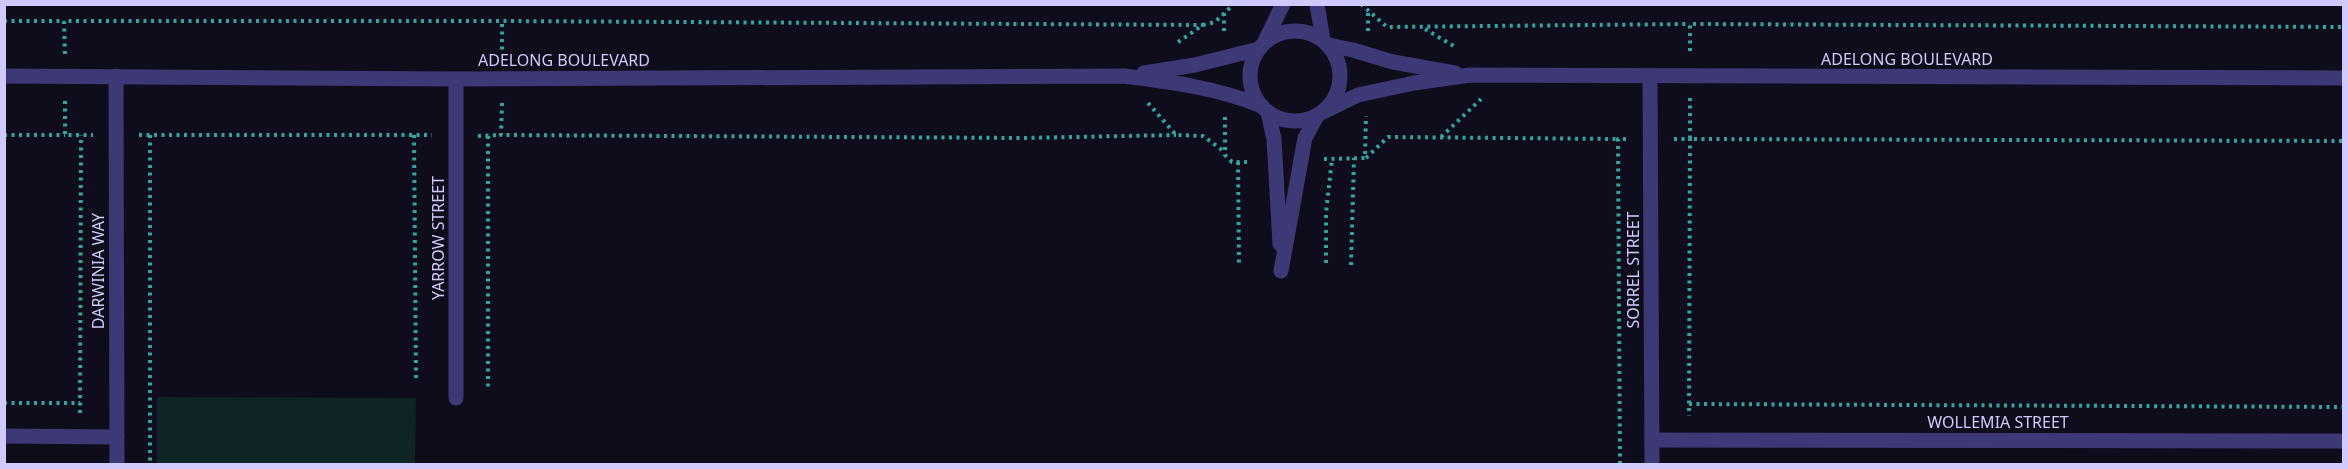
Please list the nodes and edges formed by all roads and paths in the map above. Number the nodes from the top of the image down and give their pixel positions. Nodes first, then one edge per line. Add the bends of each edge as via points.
1 (1283, 4) edge
2 (1317, 4) edge
3 (1361, 4) edge
4 (4, 21) edge
5 (64, 21) dead end
6 (1690, 24) junction
7 (2343, 27) edge
8 (1326, 42) junction
9 (1261, 46) junction
10 (1470, 75) junction
11 (4, 76) edge
12 (116, 76) junction
13 (1124, 76) junction
14 (1505, 76) junction
15 (1650, 76) junction
16 (1690, 76) junction
17 (2343, 78) edge
18 (456, 79) junction
19 (1265, 109) junction
20 (1320, 114) junction
21 (4, 135) edge
22 (65, 135) dead end
23 (81, 135) dead end
24 (150, 135) dead end
25 (414, 135) dead end
26 (488, 136) dead end
27 (1440, 137) junction
28 (1618, 139) dead end
29 (2343, 141) edge
30 (1225, 152) dead end
31 (1354, 158) dead end
32 (1365, 158) dead end
33 (1332, 159) dead end
34 (1238, 162) dead end
35 (1326, 263) dead end
36 (1239, 264) dead end
37 (1351, 265) dead end
38 (416, 378) dead end
39 (488, 388) dead end
40 (456, 398) dead end
41 (4, 403) edge
42 (80, 403) junction
43 (1689, 404) dead end
44 (2343, 406) edge
45 (4, 436) edge
46 (117, 436) junction
47 (79, 437) junction
48 (1652, 440) junction
49 (2343, 441) edge
50 (117, 465) edge
51 (150, 465) edge
52 (1652, 465) edge

1 - 9 street
2 - 8 street
3 - 6 path via 1387,27
4 - 5 path
6 - 7 path
6 - 16 path
8 - 9 street via 1311,33 1286,31
8 - 10 street, ADELONG BOULEVARD via 1393,62
8 - 20 street via 1337,58 1339,87 1333,101
9 - 13 street, ADELONG BOULEVARD via 1195,65
9 - 19 street via 1250,78 1253,93
10 - 14 street, ADELONG BOULEVARD
10 - 20 street, ADELONG BOULEVARD via 1358,95
11 - 12 street, ADELONG BOULEVARD
12 - 18 street, ADELONG BOULEVARD
12 - 46 street, DARWINIA WAY
13 - 18 street, ADELONG BOULEVARD
13 - 19 street, ADELONG BOULEVARD via 1191,84 1238,96
13 - 30 path via 1176,135 1203,136
14 - 15 street, ADELONG BOULEVARD
14 - 27 path
15 - 16 street, ADELONG BOULEVARD
15 - 48 street, SORREL STREET
16 - 17 street, ADELONG BOULEVARD
16 - 29 path via 1690,139
18 - 40 street, YARROW STREET
19 - 20 street via 1292,121
19 - 20 street via 1274,139 1281,271 1305,138
21 - 22 path
23 - 42 path
24 - 51 path
25 - 38 path
26 - 39 path
27 - 28 path
27 - 32 path via 1388,137
31 - 37 path
33 - 35 path
34 - 36 path
41 - 42 path
42 - 47 path
43 - 44 path
45 - 47 street
46 - 47 street
46 - 50 street, DARWINIA WAY
48 - 49 street, WOLLEMIA STREET
48 - 52 street, SORREL STREET

